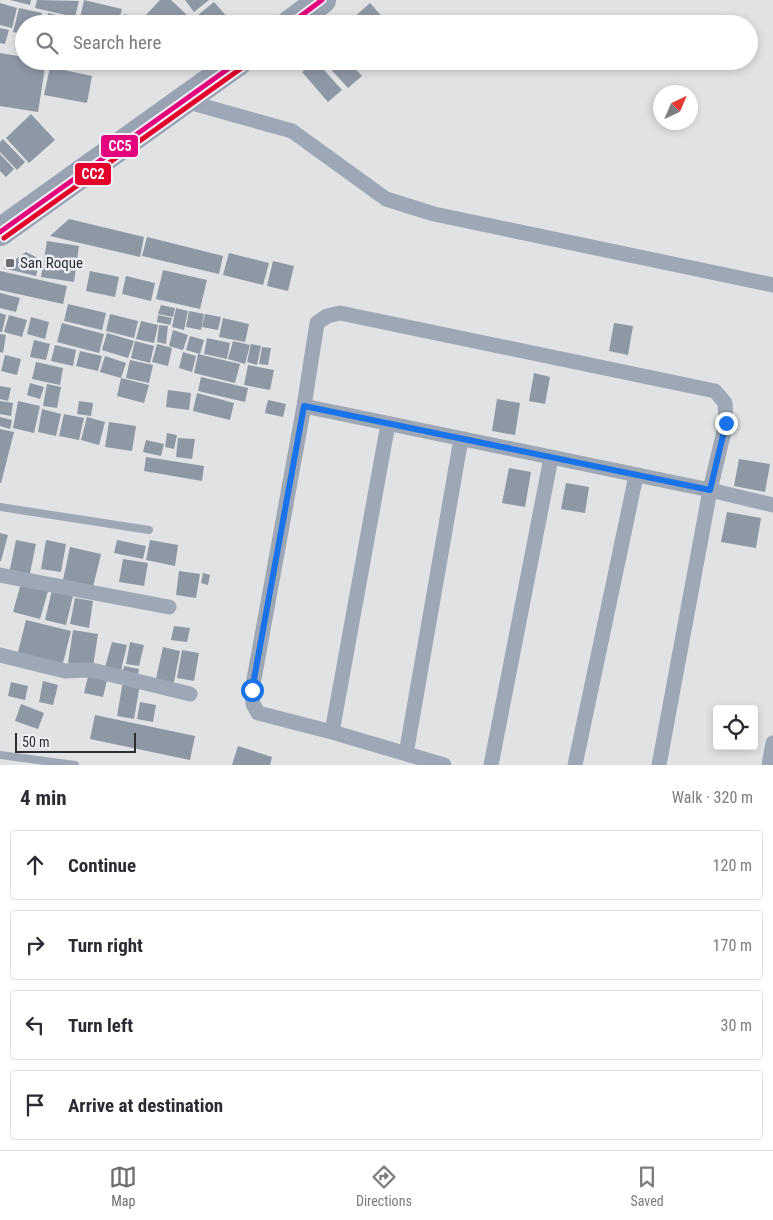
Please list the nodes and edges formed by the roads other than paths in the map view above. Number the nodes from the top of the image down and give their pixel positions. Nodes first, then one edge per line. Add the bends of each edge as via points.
1 (322, 0) edge
2 (302, 15) edge
3 (227, 70) edge
4 (185, 101) junction
5 (0, 232) edge
6 (773, 285) edge
7 (304, 406) junction
8 (388, 424) junction
9 (462, 439) junction
10 (551, 458) junction
11 (636, 476) junction
12 (710, 490) junction
13 (773, 505) edge
14 (0, 507) edge
15 (149, 530) dead end
16 (0, 574) edge
17 (169, 607) dead end
18 (0, 655) edge
19 (190, 694) dead end
20 (332, 732) junction
21 (773, 743) edge
22 (406, 754) junction
23 (0, 755) edge
24 (75, 765) edge
25 (444, 765) edge
26 (491, 765) edge
27 (575, 765) edge
28 (659, 765) edge
29 (769, 765) edge

1 - 2 highway
3 - 4 highway
4 - 5 highway
4 - 6 street via 292,131 386,199 434,214
7 - 8 street
7 - 12 street via 317,323 340,312 715,391 725,403 726,423
7 - 20 street via 252,690 253,704 258,713
8 - 9 street
8 - 20 street
9 - 10 street
9 - 22 street
10 - 11 street
10 - 26 street
11 - 12 street
11 - 27 street
12 - 13 street
12 - 28 street
14 - 15 lane
16 - 17 street
18 - 19 street via 65,672 96,671
20 - 22 street
21 - 29 street
22 - 25 street
23 - 24 lane

